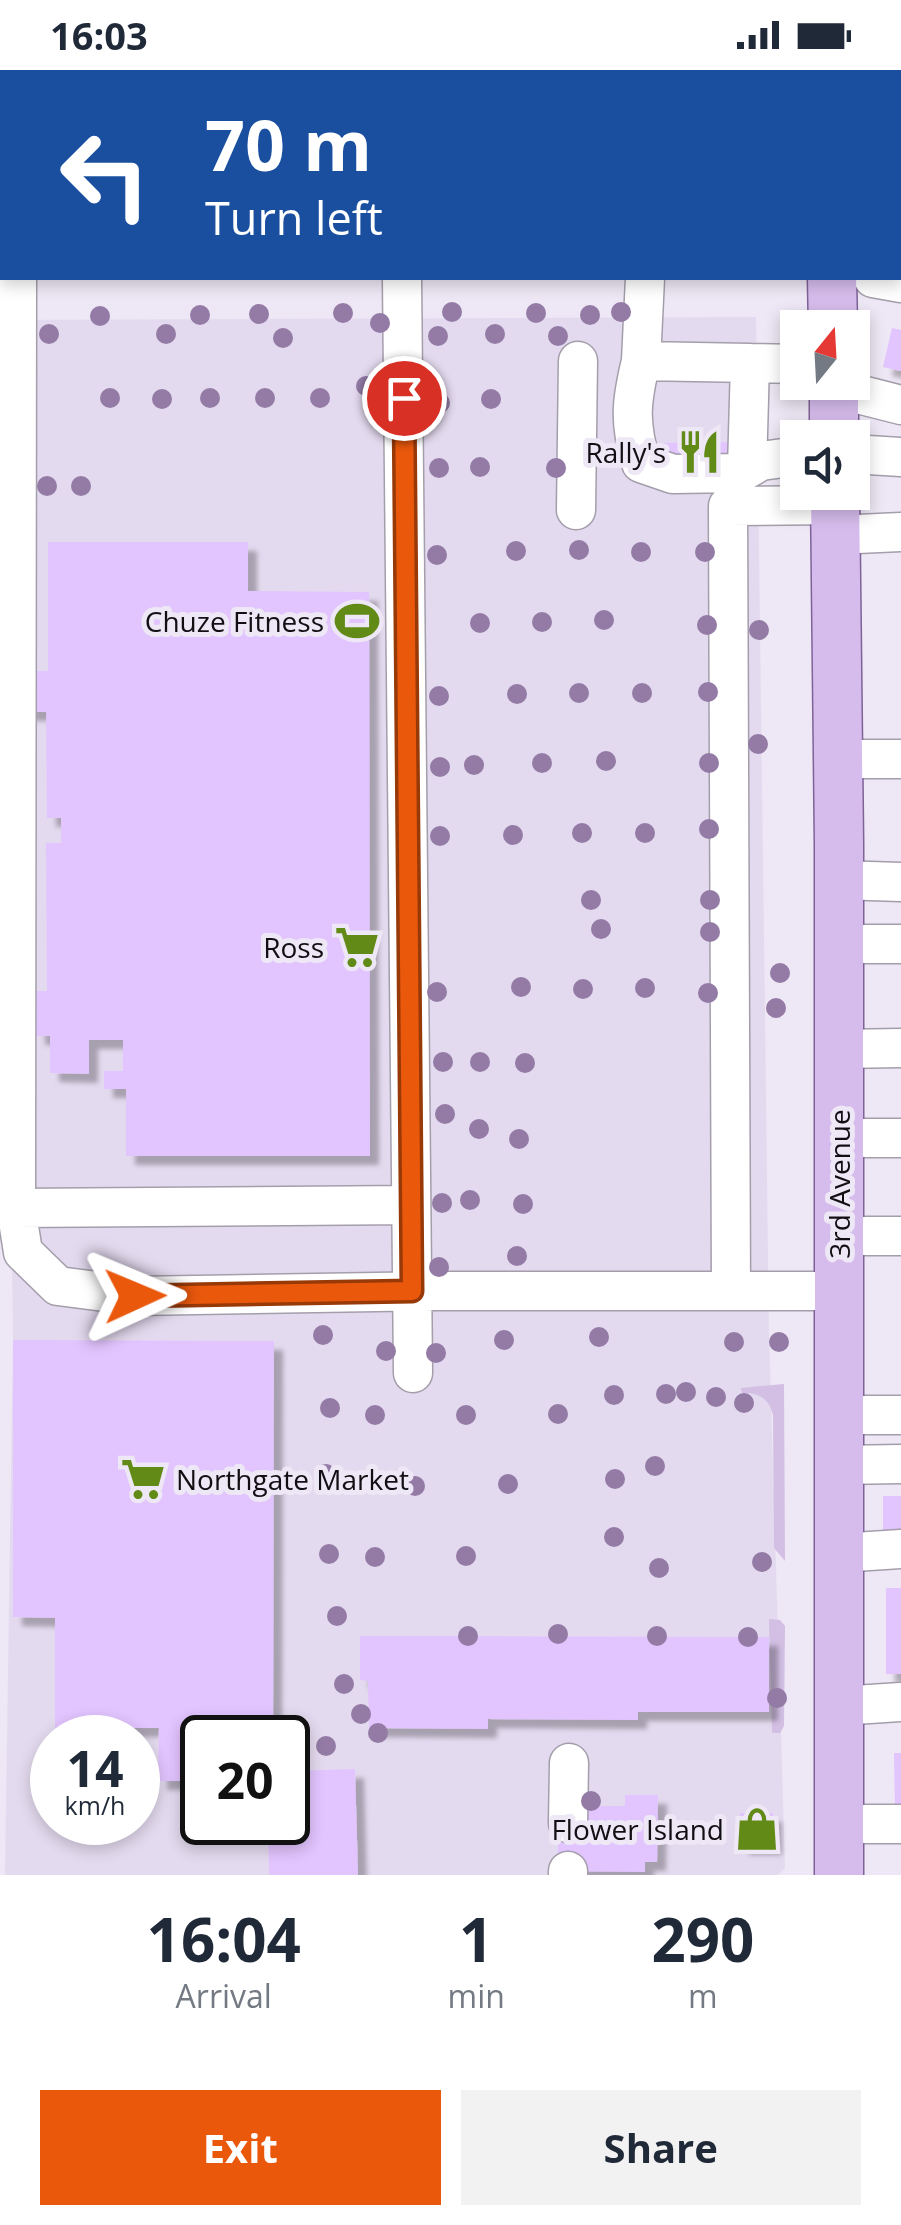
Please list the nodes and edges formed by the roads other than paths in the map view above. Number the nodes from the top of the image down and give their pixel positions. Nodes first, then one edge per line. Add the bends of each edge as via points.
1 (16, 280) edge
2 (402, 280) edge
3 (645, 280) edge
4 (832, 280) edge
5 (833, 310) edge
6 (578, 361) dead end
7 (641, 361) junction
8 (750, 363) junction
9 (780, 369) edge
10 (870, 394) edge
11 (901, 405) edge
12 (870, 455) edge
13 (901, 457) edge
14 (780, 458) edge
15 (747, 469) junction
16 (576, 510) dead end
17 (835, 511) edge
18 (901, 532) edge
19 (838, 759) junction
20 (901, 759) edge
21 (839, 880) junction
22 (901, 882) edge
23 (839, 944) junction
24 (901, 944) edge
25 (901, 1048) edge
26 (840, 1049) junction
27 (839, 1138) junction
28 (901, 1138) edge
29 (411, 1205) junction
30 (16, 1208) junction
31 (901, 1236) edge
32 (901, 1257) edge
33 (839, 1262) junction
34 (412, 1291) junction
35 (731, 1291) junction
36 (413, 1373) dead end
37 (901, 1414) edge
38 (839, 1415) junction
39 (901, 1464) edge
40 (840, 1465) junction
41 (901, 1550) edge
42 (839, 1553) junction
43 (901, 1702) edge
44 (839, 1706) junction
45 (569, 1763) dead end
46 (568, 1823) dead end
47 (839, 1824) junction
48 (901, 1824) edge
49 (839, 1875) edge

1 - 30 street
2 - 29 street
3 - 7 street
4 - 5 main road
6 - 16 street
7 - 8 street
7 - 15 street via 632,432 641,464 673,474
8 - 9 street
8 - 15 street
10 - 11 street
12 - 13 street
14 - 15 street
17 - 18 street
17 - 19 main road, 3rd Avenue
17 - 35 street via 728,506
19 - 20 street
19 - 21 main road, 3rd Avenue
21 - 22 street
21 - 23 main road, 3rd Avenue
23 - 24 street
23 - 26 main road, 3rd Avenue
25 - 26 street
26 - 27 main road, 3rd Avenue
27 - 28 street
27 - 33 main road, 3rd Avenue
29 - 30 street
29 - 34 street
30 - 34 street via 23,1252 58,1286 135,1296
31 - 33 street
32 - 33 street
33 - 35 street
33 - 38 main road, 3rd Avenue
34 - 35 street
34 - 36 street
37 - 38 street
38 - 40 main road, 3rd Avenue
39 - 40 street
40 - 42 main road, 3rd Avenue
41 - 42 street
42 - 44 main road, 3rd Avenue
43 - 44 street
44 - 47 main road, 3rd Avenue
45 - 46 street
47 - 48 street
47 - 49 main road, 3rd Avenue

